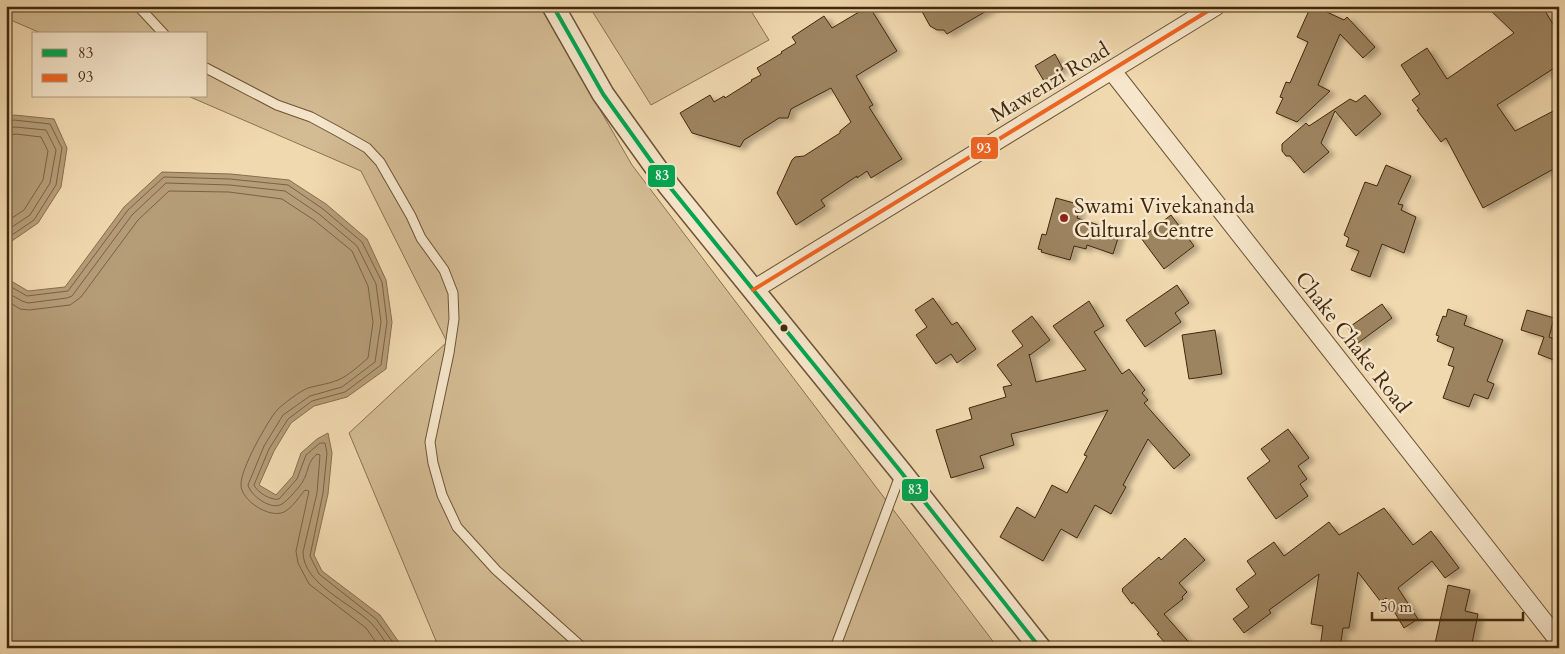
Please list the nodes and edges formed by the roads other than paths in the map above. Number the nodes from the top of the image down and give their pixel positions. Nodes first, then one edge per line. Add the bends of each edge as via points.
1 (138, 6) edge
2 (553, 6) edge
3 (1216, 6) edge
4 (162, 32) edge
5 (208, 69) edge
6 (1112, 71) junction
7 (753, 290) junction
8 (901, 472) junction
9 (1559, 641) edge
10 (583, 648) edge
11 (835, 648) edge
12 (1040, 648) edge

1 - 4 lane
2 - 7 street via 603,94 669,186
3 - 6 street, Mawenzi Road
5 - 10 lane via 277,105 338,131 367,148 380,162 421,238 444,270 453,293 454,319 449,353 430,442 442,495 457,527 496,570
6 - 7 street, Mawenzi Road
6 - 9 street, Chake Chake Road
7 - 8 street
8 - 11 lane
8 - 12 street

